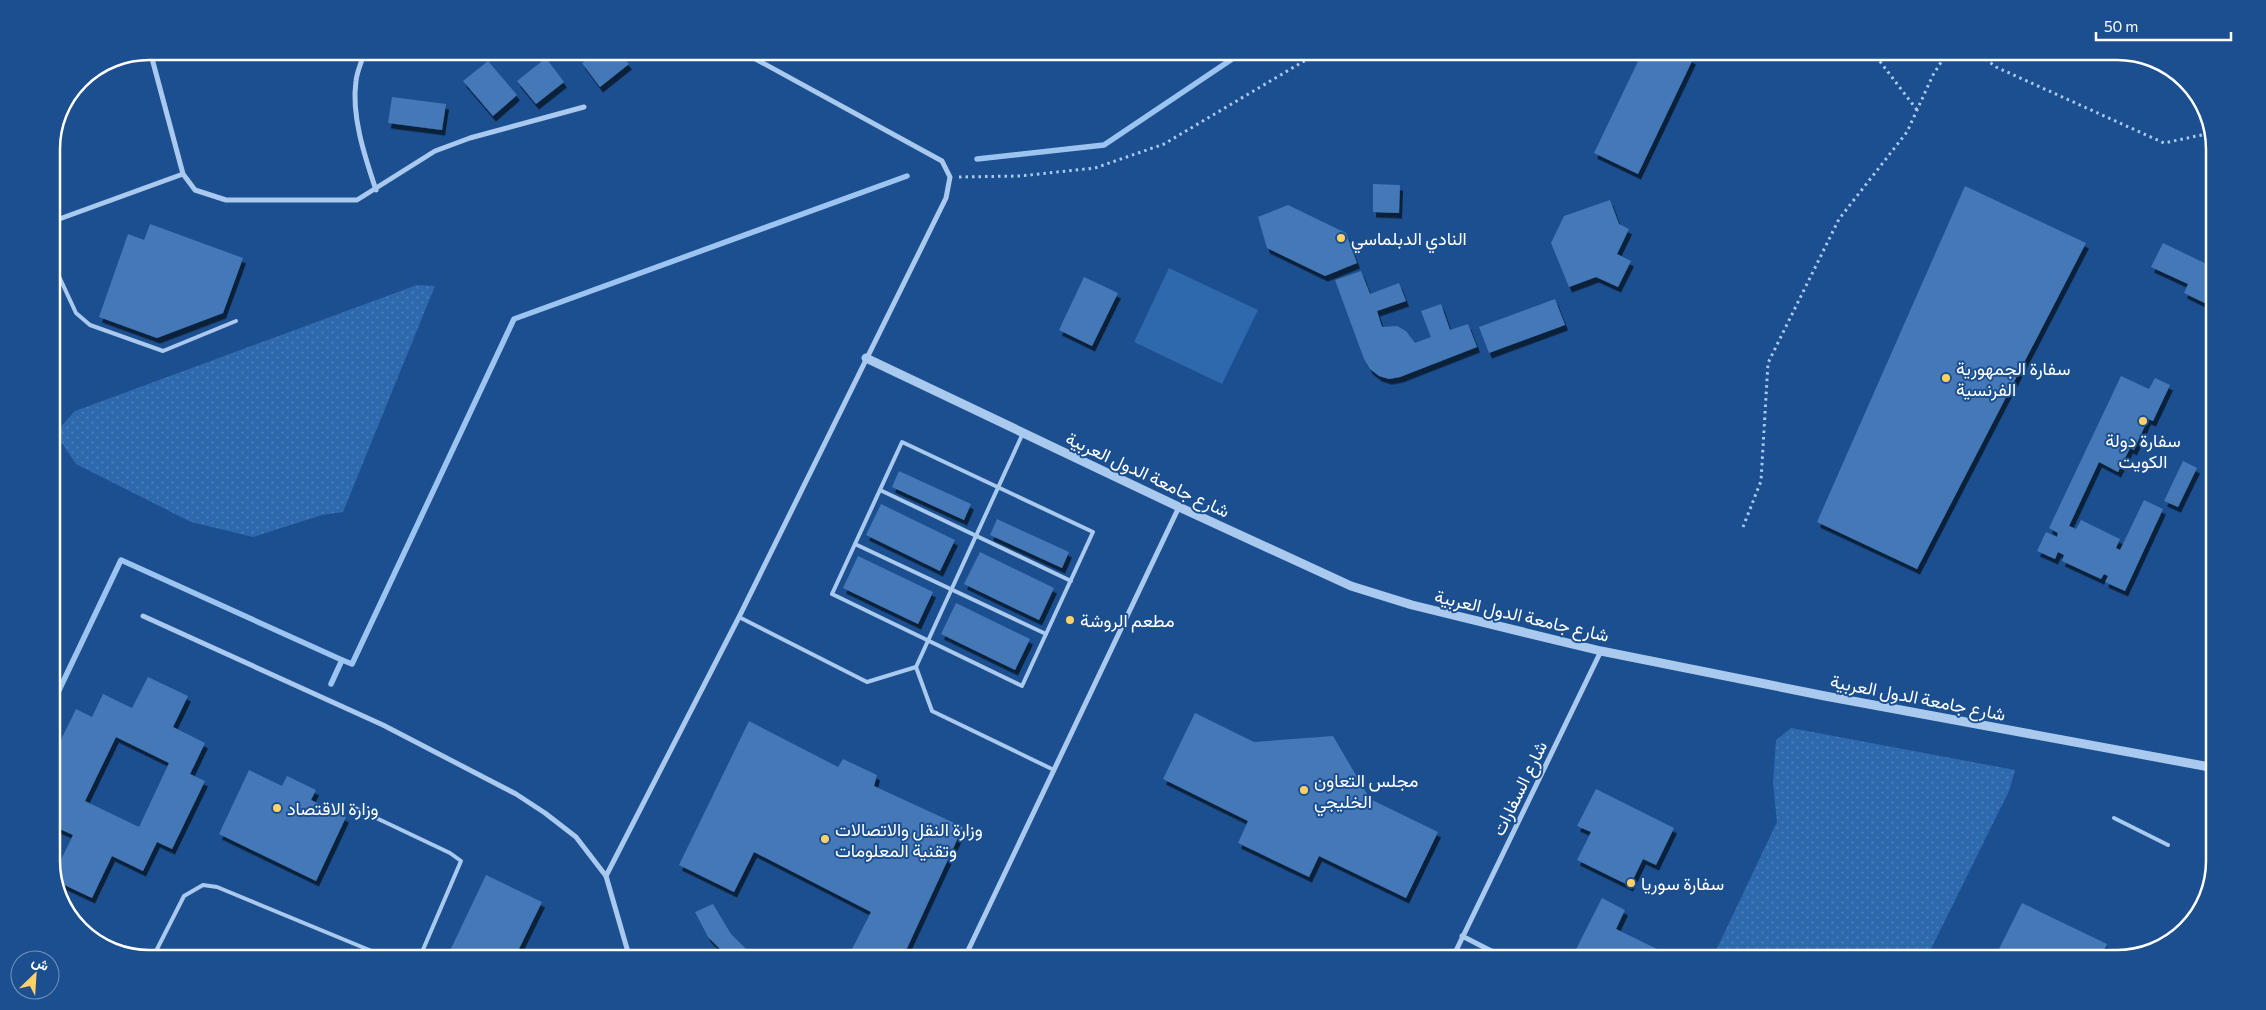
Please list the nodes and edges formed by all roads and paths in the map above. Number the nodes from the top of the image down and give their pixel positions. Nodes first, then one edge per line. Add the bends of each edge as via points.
1 (152, 60) edge
2 (362, 60) edge
3 (757, 60) edge
4 (1305, 60) edge
5 (1879, 60) edge
6 (1942, 60) edge
7 (1987, 60) edge
8 (584, 107) dead end
9 (1917, 110) junction
10 (2204, 134) edge
11 (183, 174) junction
12 (950, 177) junction
13 (376, 190) junction
14 (60, 219) edge
15 (60, 277) edge
16 (236, 321) dead end
17 (866, 358) junction
18 (1023, 433) junction
19 (998, 487) junction
20 (880, 490) junction
21 (1179, 507) junction
22 (1744, 527) dead end
23 (976, 536) junction
24 (856, 544) junction
25 (1071, 581) junction
26 (952, 589) junction
27 (143, 616) dead end
28 (739, 618) junction
29 (1046, 634) junction
30 (928, 641) junction
31 (1601, 651) junction
32 (916, 667) junction
33 (2206, 766) edge
34 (1054, 770) junction
35 (351, 806) dead end
36 (2114, 818) dead end
37 (2168, 845) dead end
38 (606, 876) junction
39 (1462, 936) junction
40 (157, 950) edge
41 (369, 950) edge
42 (423, 950) edge
43 (627, 950) edge
44 (968, 950) edge
45 (1456, 950) edge
46 (1489, 950) edge

1 - 11 street
2 - 13 street via 355,97 364,156
3 - 12 street via 942,161
4 - 12 path via 1164,144 1095,168 1020,176
5 - 9 path
6 - 9 path
7 - 10 path via 2164,143
8 - 13 street via 470,138 435,151
9 - 22 path via 1907,132 1839,219 1768,363 1761,481
11 - 13 street via 195,190 226,200 357,200
11 - 14 street
12 - 17 street via 946,198
15 - 16 lane via 76,313 90,325 163,351
17 - 18 street, شارع جامعة الدول العربية
17 - 28 street
18 - 19 lane
18 - 21 street, شارع جامعة الدول العربية
19 - 20 lane via 902,442
19 - 23 lane
19 - 25 lane via 1093,532
20 - 23 lane
20 - 24 lane
21 - 31 street, شارع جامعة الدول العربية via 1352,586 1476,622
21 - 34 street
23 - 25 lane
23 - 26 lane
24 - 26 lane
24 - 30 lane via 832,594
25 - 29 lane
26 - 29 lane
26 - 30 lane
27 - 38 street via 383,725 516,794 576,837
28 - 32 lane via 867,682
28 - 38 street
29 - 30 lane via 1022,686
30 - 32 lane
31 - 33 street, شارع جامعة الدول العربية
31 - 39 street, شارع السفارات
32 - 34 lane via 932,711
34 - 44 street
35 - 42 lane via 461,861
36 - 37 lane
38 - 43 street
39 - 45 street, شارع السفارات
39 - 46 street
40 - 41 lane via 184,896 202,886 217,887

